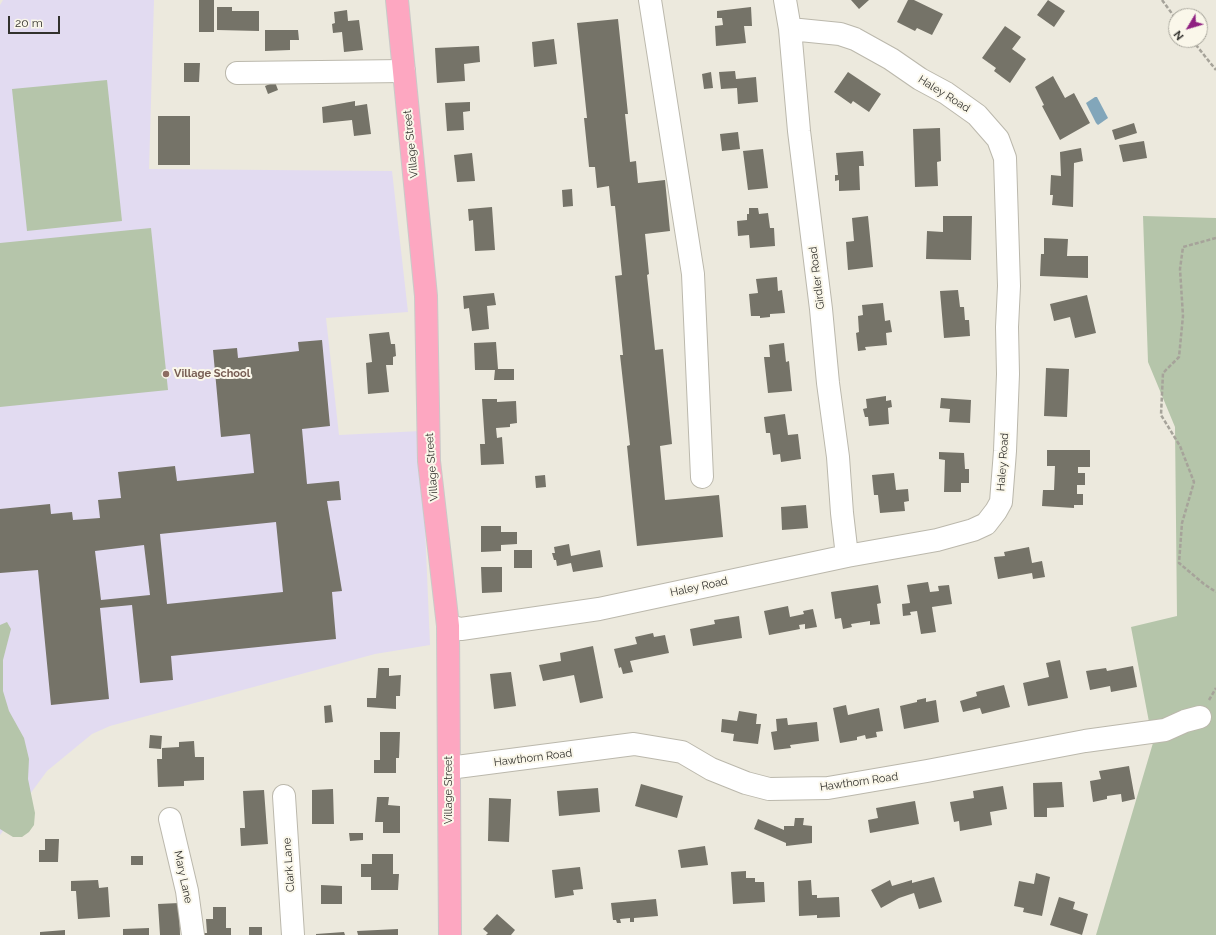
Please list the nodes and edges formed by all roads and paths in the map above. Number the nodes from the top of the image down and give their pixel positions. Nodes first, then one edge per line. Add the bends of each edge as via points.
1 (397, 0) edge
2 (650, 0) edge
3 (785, 0) edge
4 (1162, 0) edge
5 (1168, 8) edge
6 (790, 29) junction
7 (1198, 48) edge
8 (1216, 70) edge
9 (404, 71) junction
10 (237, 73) dead end
11 (1216, 238) edge
12 (702, 477) dead end
13 (847, 556) junction
14 (1216, 592) edge
15 (448, 626) junction
16 (1200, 717) dead end
17 (449, 768) junction
18 (284, 796) dead end
19 (170, 819) dead end
20 (194, 935) edge
21 (293, 935) edge
22 (450, 935) edge

1 - 9 main road, Village Street
2 - 12 street via 693,274
3 - 6 street, Girdler Road
4 - 5 path
6 - 13 street, Girdler Road via 799,131 819,286
6 - 13 street, Haley Road via 840,34 855,39 890,59 978,115 998,139 1005,158 1009,286 1008,374 1001,502 986,524 973,530 937,540
7 - 8 path
9 - 10 street
9 - 15 main road, Village Street via 426,296 429,461
11 - 14 path via 1183,246 1180,269 1183,316 1180,357 1163,372 1161,415 1180,446 1194,482 1182,523 1179,563
13 - 15 street, Haley Road via 599,609 461,628
15 - 17 main road, Village Street
16 - 17 street, Hawthorn Road via 1165,730 1085,741 828,788 769,789 711,769 682,752 634,744
17 - 22 main road, Village Street
18 - 21 street, Clark Lane
19 - 20 street, Mary Lane via 187,891

